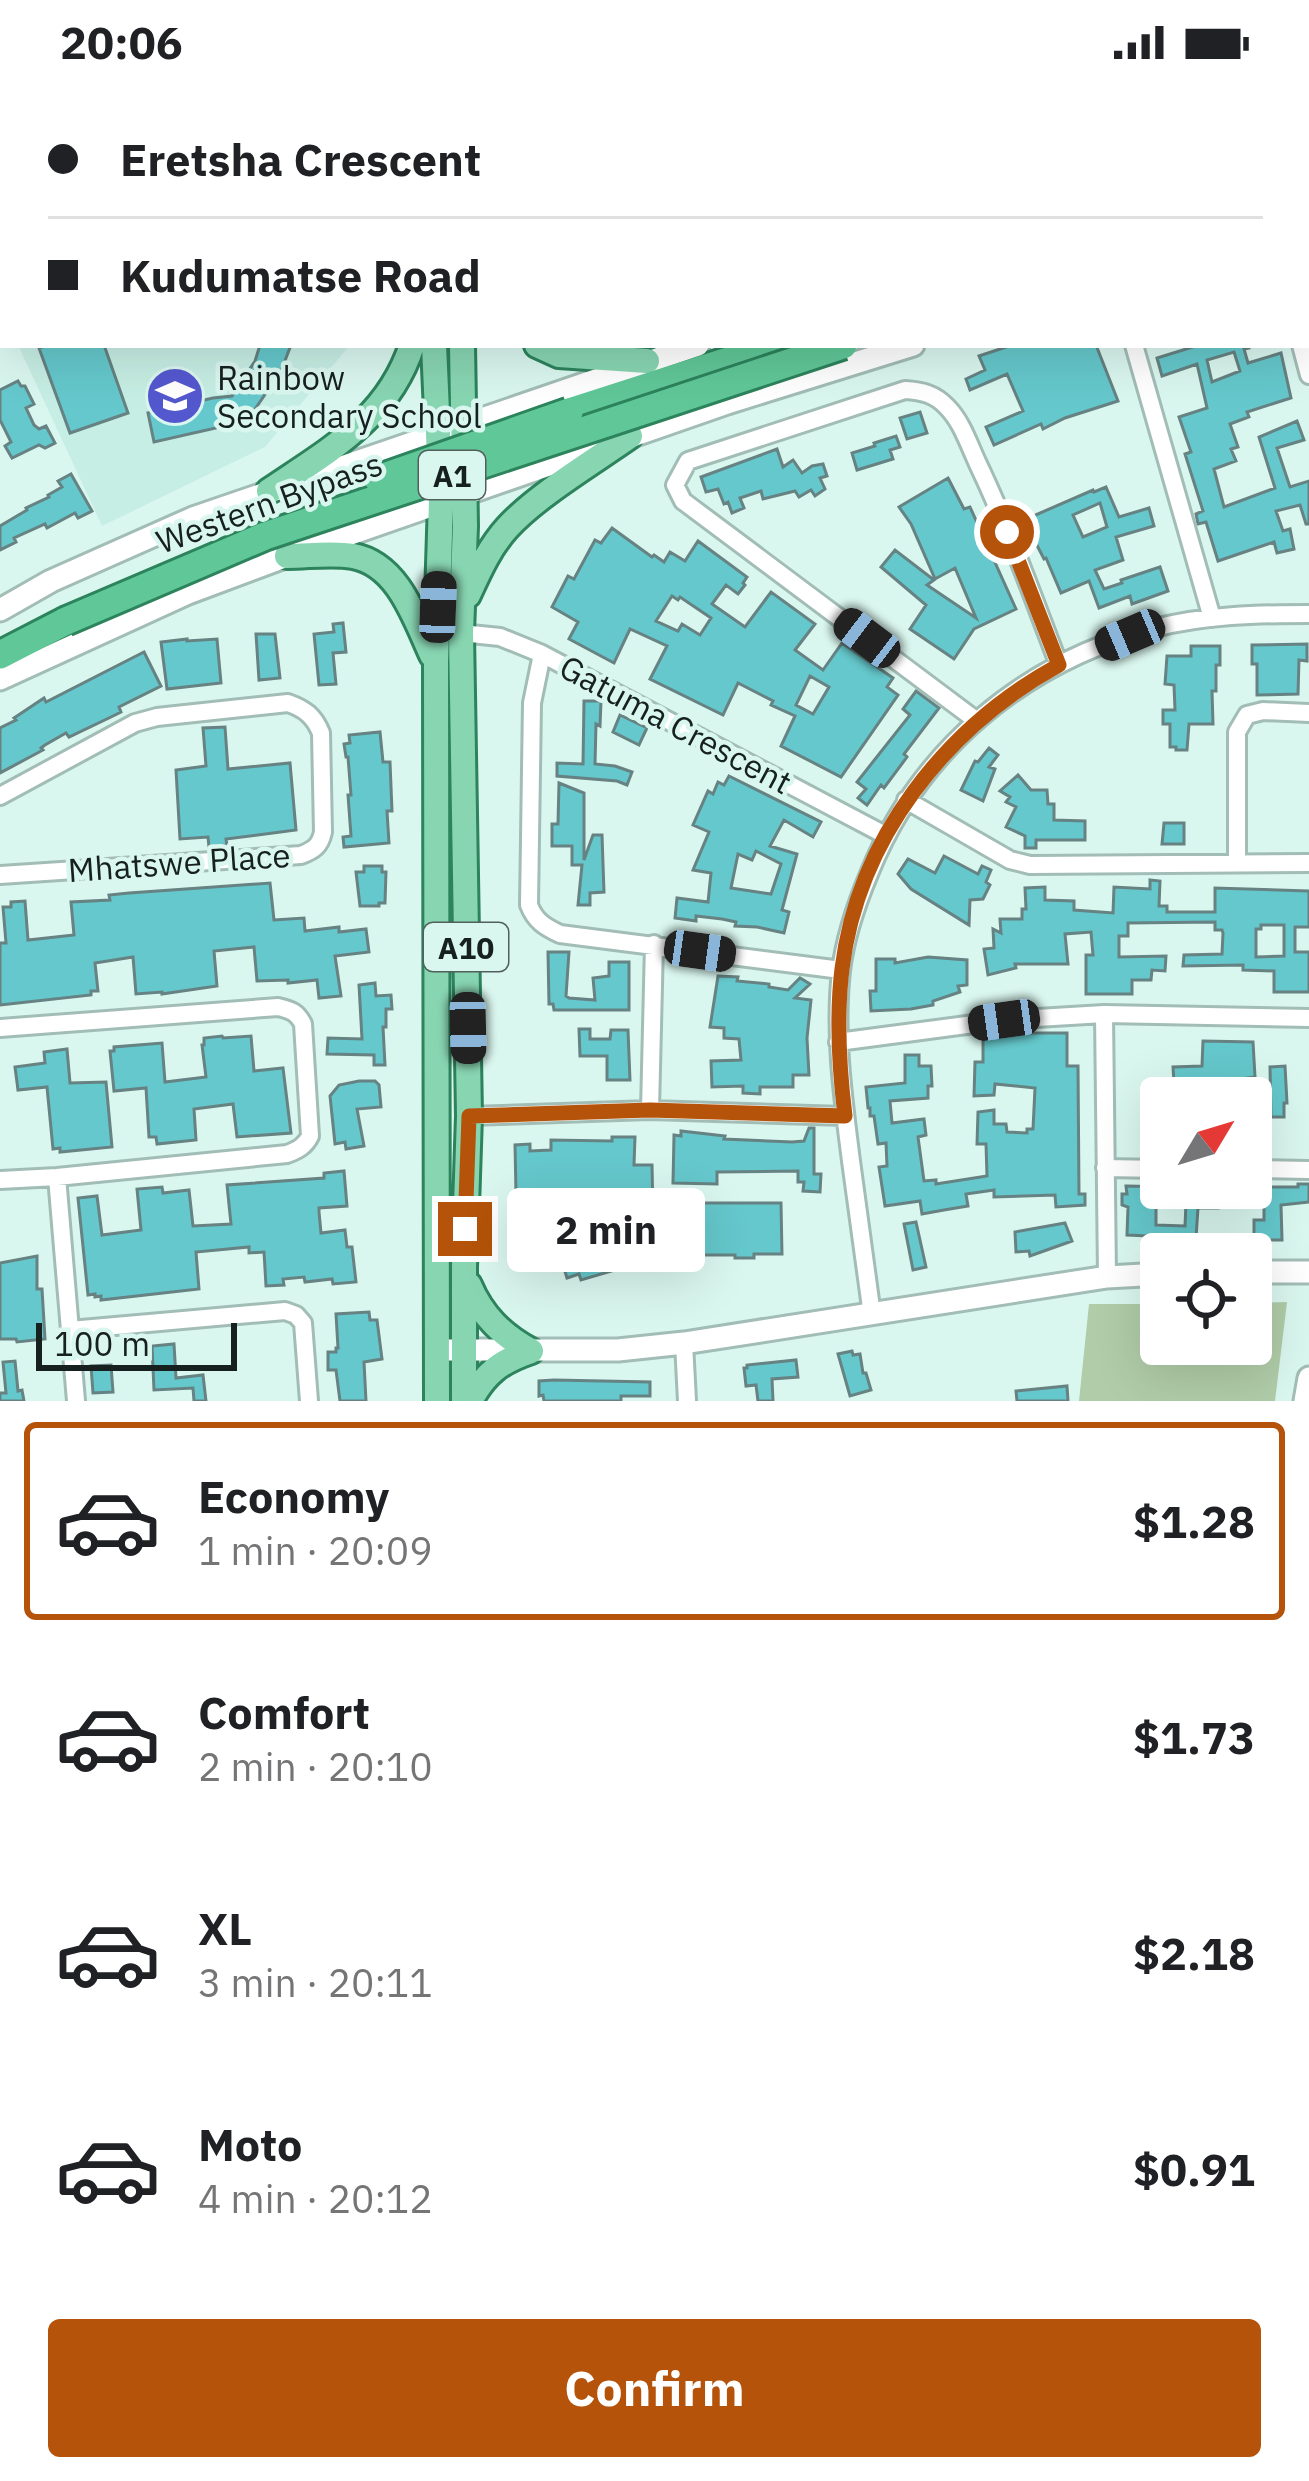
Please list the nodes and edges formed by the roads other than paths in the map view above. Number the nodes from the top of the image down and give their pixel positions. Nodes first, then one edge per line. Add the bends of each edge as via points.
1 (411, 348) edge
2 (434, 348) edge
3 (462, 348) edge
4 (543, 348) edge
5 (688, 348) edge
6 (769, 348) edge
7 (834, 348) edge
8 (904, 348) edge
9 (1135, 348) edge
10 (647, 361) junction
11 (530, 402) junction
12 (464, 424) junction
13 (438, 433) junction
14 (630, 436) junction
15 (543, 466) junction
16 (334, 470) junction
17 (269, 491) junction
18 (453, 497) junction
19 (361, 532) junction
20 (287, 556) junction
21 (0, 610) edge
22 (61, 614) junction
23 (1309, 614) edge
24 (1212, 619) junction
25 (461, 621) junction
26 (0, 635) edge
27 (542, 654) junction
28 (0, 656) edge
29 (436, 662) junction
30 (1059, 665) junction
31 (0, 679) edge
32 (1309, 713) edge
33 (977, 721) junction
34 (0, 796) edge
35 (906, 800) junction
36 (885, 835) junction
37 (1237, 862) junction
38 (1309, 863) edge
39 (0, 875) edge
40 (654, 944) junction
41 (842, 970) junction
42 (1104, 1014) junction
43 (1309, 1018) edge
44 (0, 1028) edge
45 (838, 1042) junction
46 (650, 1110) junction
47 (469, 1116) junction
48 (845, 1116) junction
49 (1105, 1168) junction
50 (1140, 1168) edge
51 (1272, 1169) edge
52 (1309, 1170) edge
53 (57, 1178) junction
54 (0, 1180) edge
55 (464, 1267) junction
56 (1272, 1272) edge
57 (1309, 1272) edge
58 (1140, 1275) edge
59 (1107, 1277) junction
60 (872, 1315) junction
61 (70, 1330) junction
62 (684, 1343) junction
63 (465, 1349) junction
64 (437, 1350) junction
65 (531, 1351) junction
66 (1309, 1378) edge
67 (76, 1401) edge
68 (309, 1401) edge
69 (437, 1401) edge
70 (467, 1401) edge
71 (687, 1401) edge
72 (1305, 1401) edge

1 - 17 main road via 390,393 360,428
2 - 13 main road, A10
3 - 12 main road, A10
4 - 10 main road
5 - 10 street
6 - 22 highway, Western Bypass / A1, bridge via 260,520 127,574
7 - 22 highway, Western Bypass / A1, bridge via 283,530
8 - 14 street
9 - 24 street
10 - 11 street
11 - 12 street
11 - 15 street via 511,439 519,457
12 - 13 street
12 - 18 main road, A10
13 - 16 street
13 - 18 main road, A10
14 - 15 street
14 - 25 main road via 509,525
15 - 18 street
16 - 17 street
16 - 19 street via 374,477 383,489 383,512
17 - 21 street via 193,518
18 - 19 street
18 - 25 main road, A10
18 - 29 main road, A10
19 - 20 street
20 - 29 main road via 356,556 386,572
20 - 31 street
22 - 26 highway, Western Bypass / A1
22 - 28 highway, Western Bypass / A1
23 - 24 street
24 - 30 street via 1158,627
25 - 27 street, Gatuma Crescent
25 - 47 main road, A10
27 - 36 street, Gatuma Crescent
27 - 40 street via 532,703 533,917 560,934
29 - 64 main road, A10
30 - 33 street
30 - 33 street via 962,428 923,391 905,390 688,461 675,485 683,501
32 - 37 street via 1263,711 1247,716 1237,732
33 - 35 street
34 - 39 street, Mhatswe Place via 157,717 288,704 315,718 321,733 323,832 314,850
35 - 36 street
35 - 37 street via 1030,865
36 - 41 street
37 - 38 street
40 - 41 street
40 - 46 street
41 - 45 street
42 - 43 street
42 - 45 street
42 - 49 street
44 - 53 street via 278,1007 303,1024 310,1136 298,1150
45 - 48 street
46 - 47 street
46 - 48 street
47 - 55 main road, A10
48 - 60 street
49 - 50 street
49 - 59 street
51 - 52 street
53 - 54 street
53 - 61 street
55 - 63 main road, A10
55 - 65 main road via 494,1326
56 - 57 street
58 - 59 street
59 - 60 street
60 - 62 street
61 - 67 street
61 - 68 street via 285,1311 303,1323
62 - 65 street
62 - 71 street
63 - 64 street
63 - 65 street
63 - 70 main road, A10
64 - 69 main road, A10
65 - 70 main road via 494,1368
66 - 72 street

